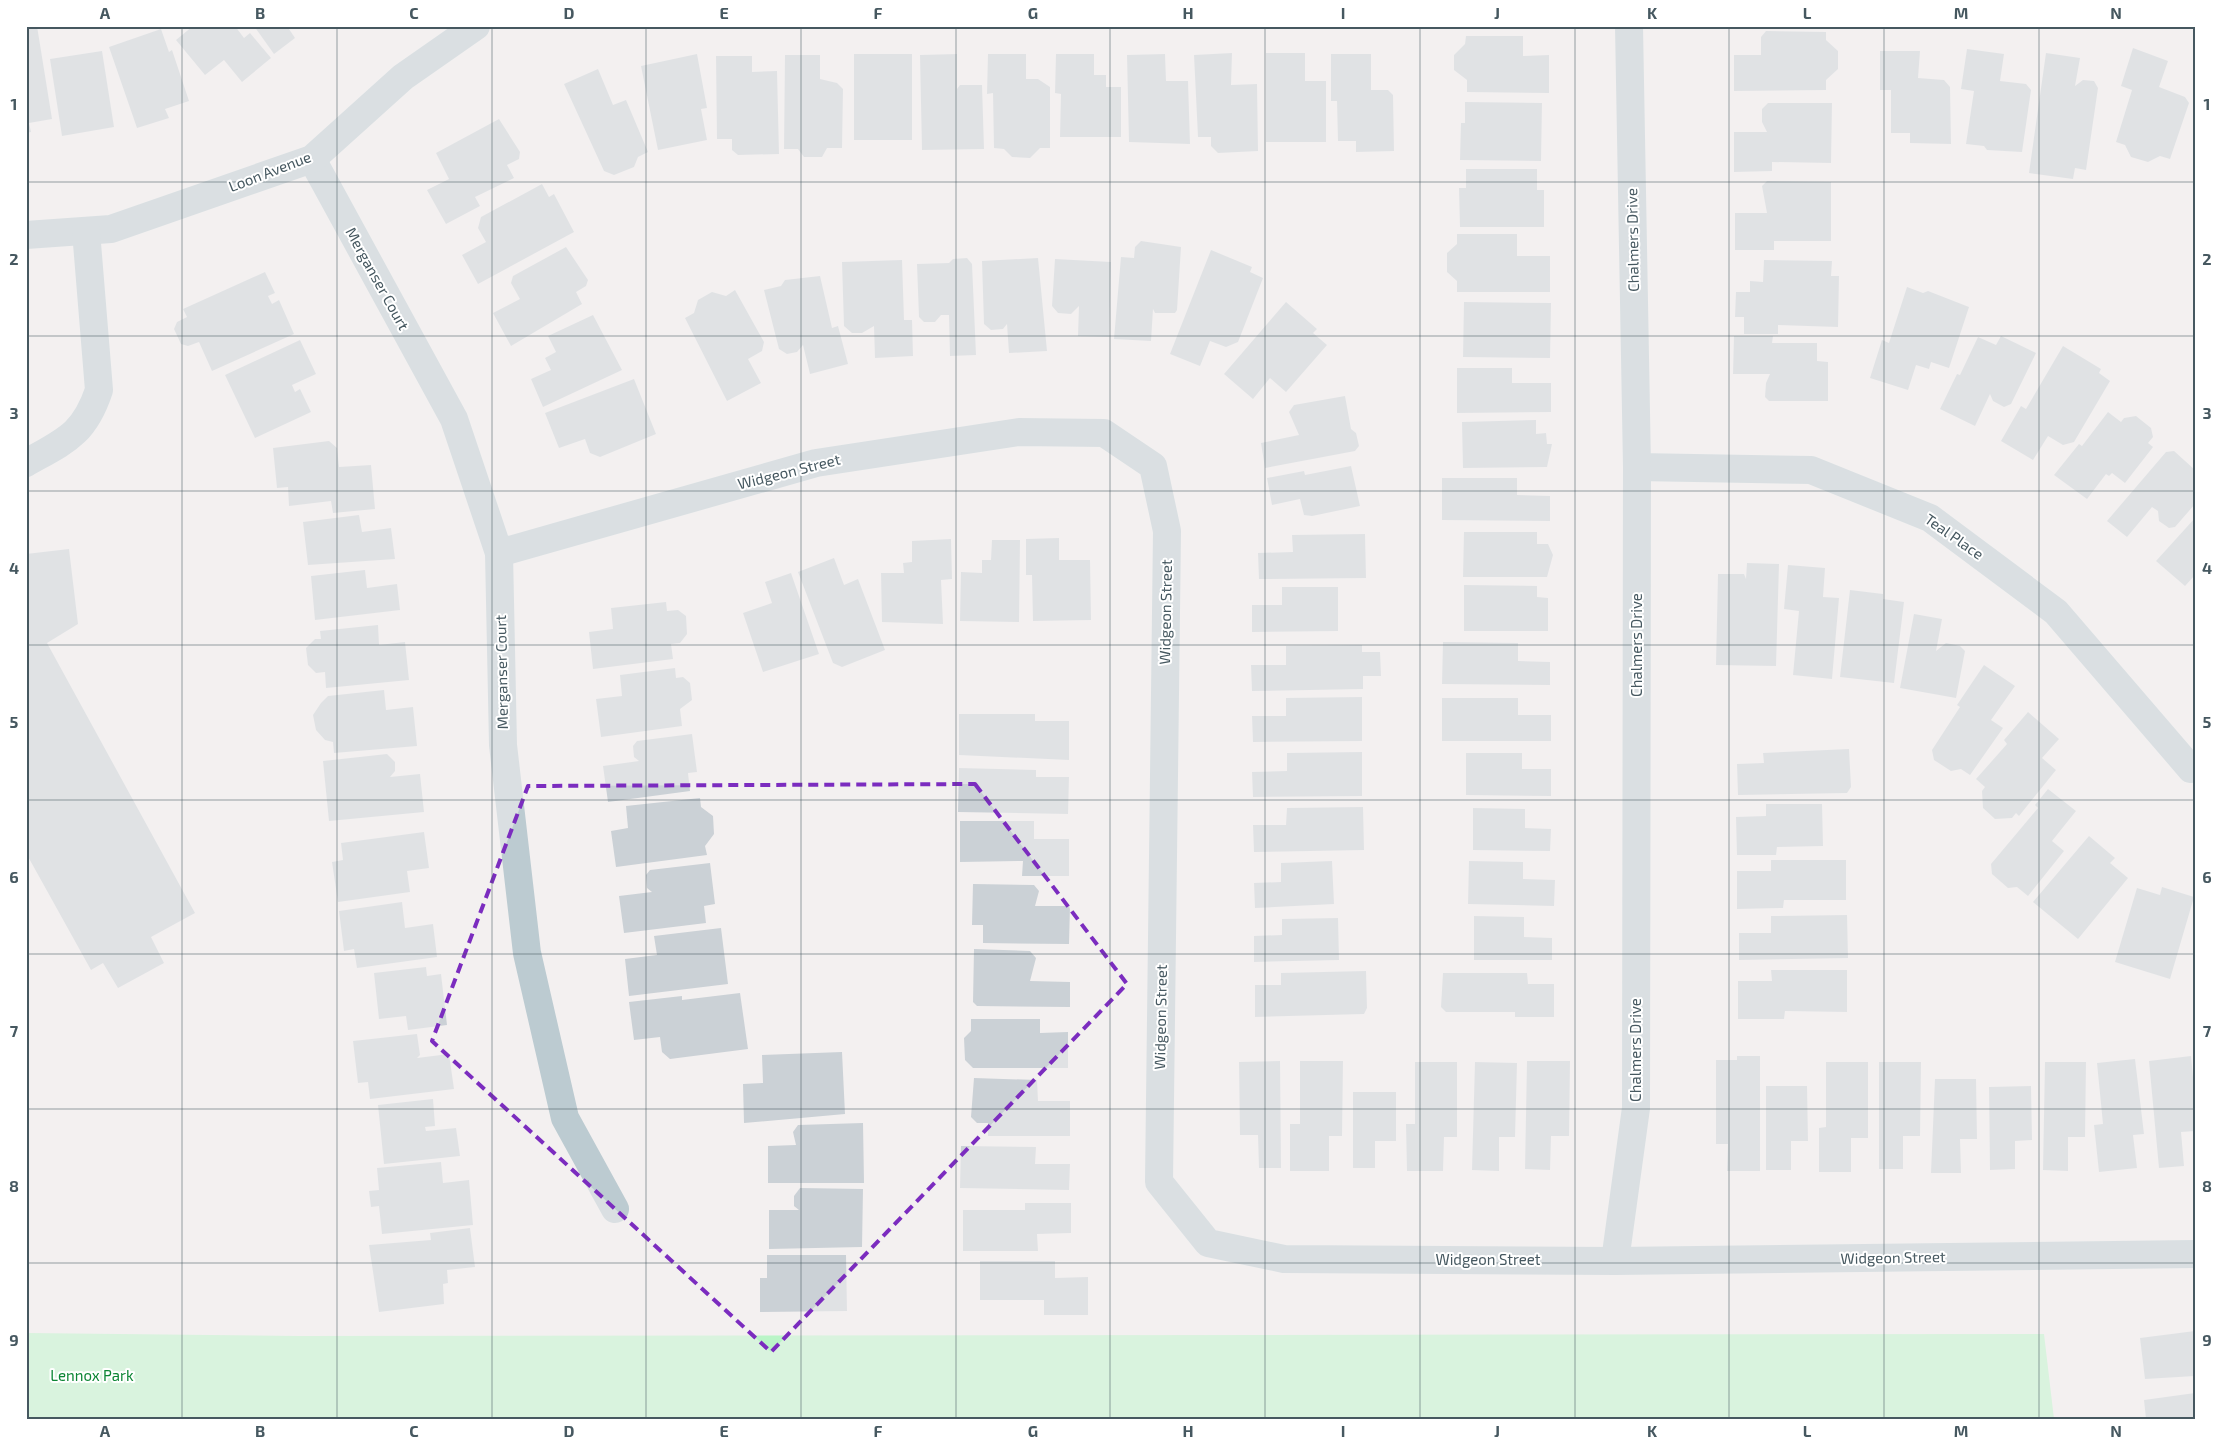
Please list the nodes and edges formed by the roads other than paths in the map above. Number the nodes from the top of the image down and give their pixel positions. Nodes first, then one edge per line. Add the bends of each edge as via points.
1 (476, 26) edge
2 (1630, 26) edge
3 (312, 159) junction
4 (86, 231) junction
5 (26, 235) edge
6 (26, 463) edge
7 (1637, 467) junction
8 (499, 553) junction
9 (2191, 769) dead end
10 (616, 1209) dead end
11 (2195, 1254) edge
12 (1615, 1262) junction

1 - 3 street, Loon Avenue via 403,77
2 - 7 street, Chalmers Drive
3 - 4 street, Loon Avenue via 111,229
3 - 8 street, Merganser Court via 454,419
4 - 5 street, Loon Avenue
4 - 6 street via 99,390 94,407 72,436
7 - 9 street, Teal Place via 1811,470 1930,518 2056,612
7 - 12 street, Chalmers Drive via 1636,1108
8 - 10 street, Merganser Court via 503,745 527,952 565,1118
8 - 12 street, Widgeon Street via 816,462 1019,432 1104,433 1153,466 1167,531 1159,1182 1208,1243 1284,1259
11 - 12 street, Widgeon Street

